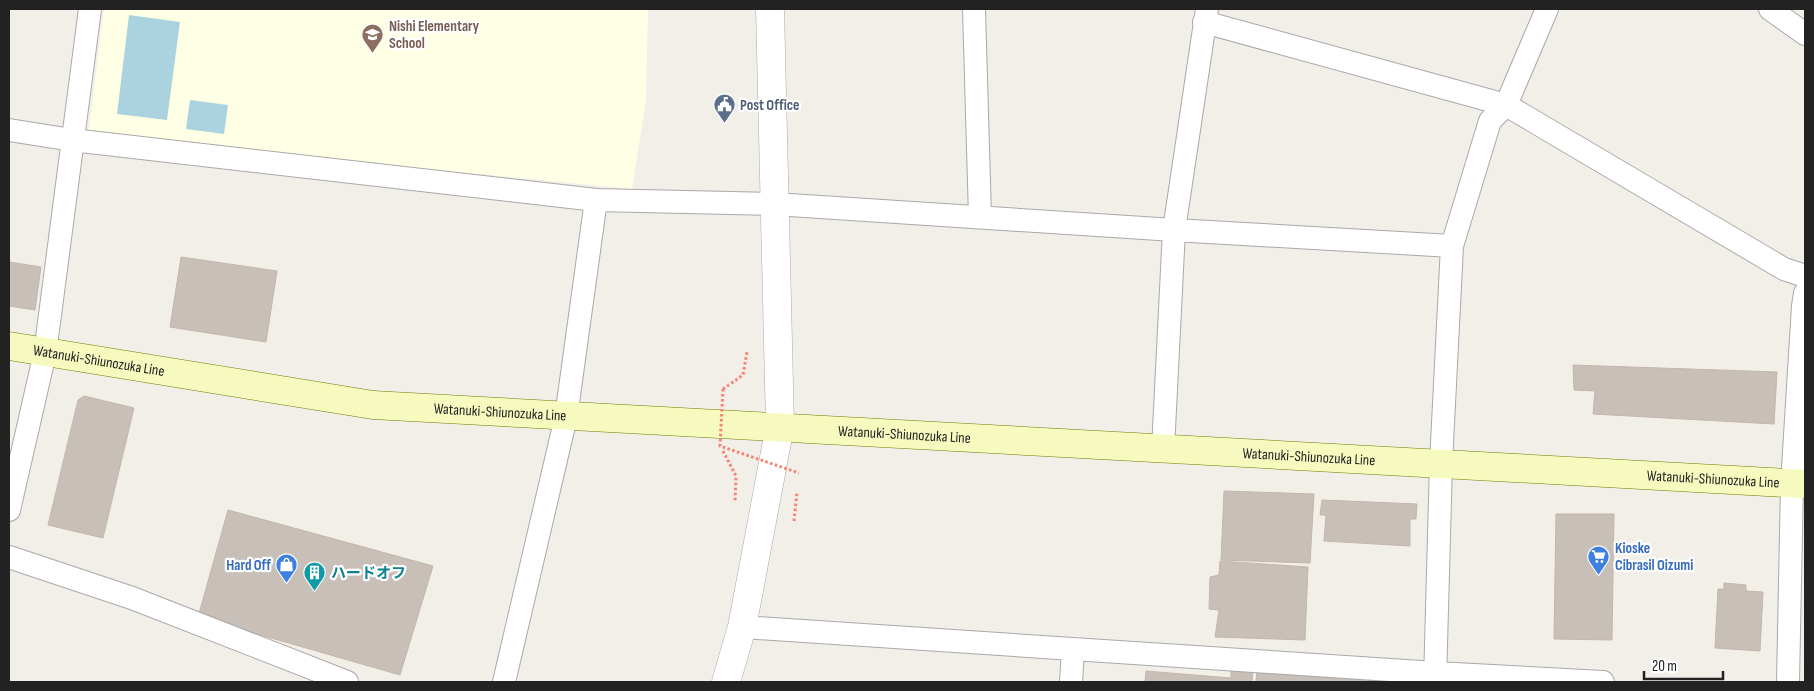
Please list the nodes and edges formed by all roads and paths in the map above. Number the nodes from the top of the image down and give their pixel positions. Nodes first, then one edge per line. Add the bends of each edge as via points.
1 (90, 9) edge
2 (770, 9) edge
3 (974, 9) edge
4 (1547, 9) edge
5 (1770, 9) edge
6 (1206, 15) edge
7 (1805, 34) edge
8 (1506, 105) junction
9 (9, 130) edge
10 (72, 140) junction
11 (596, 200) junction
12 (774, 204) junction
13 (980, 217) junction
14 (1174, 230) junction
15 (1452, 246) junction
16 (1805, 276) edge
17 (1805, 293) edge
18 (9, 346) edge
19 (747, 352) dead end
20 (45, 353) junction
21 (566, 417) junction
22 (780, 426) junction
23 (720, 446) junction
24 (1163, 449) junction
25 (1441, 463) junction
26 (1799, 484) edge
27 (735, 502) dead end
28 (9, 510) edge
29 (794, 521) dead end
30 (9, 557) edge
31 (742, 627) junction
32 (1073, 649) junction
33 (1436, 678) edge
34 (347, 682) edge
35 (504, 682) edge
36 (726, 682) edge
37 (1071, 682) edge
38 (1602, 682) edge
39 (1788, 682) edge

1 - 10 street
2 - 12 street
3 - 13 street
4 - 8 street
5 - 7 street
6 - 8 street
6 - 14 street
8 - 15 street via 1490,121
8 - 16 street via 1784,269
9 - 10 street
10 - 11 street
10 - 20 street
11 - 12 street
11 - 21 street
12 - 13 street
12 - 22 street
13 - 14 street
14 - 15 street
14 - 24 street
15 - 25 street
17 - 26 street
18 - 20 main road, Watanuki-Shiunozuka Line
19 - 23 path, bridge via 743,375 723,389
20 - 21 main road, Watanuki-Shiunozuka Line via 373,405
20 - 28 street
21 - 22 main road, Watanuki-Shiunozuka Line
21 - 35 street
22 - 24 main road, Watanuki-Shiunozuka Line
22 - 31 street
23 - 27 path via 736,476
23 - 29 path, bridge via 799,473
24 - 25 main road, Watanuki-Shiunozuka Line
25 - 26 main road, Watanuki-Shiunozuka Line
25 - 33 street
26 - 39 street
30 - 34 street via 132,598
31 - 32 street
31 - 36 street
32 - 33 street
32 - 37 street
33 - 38 street

